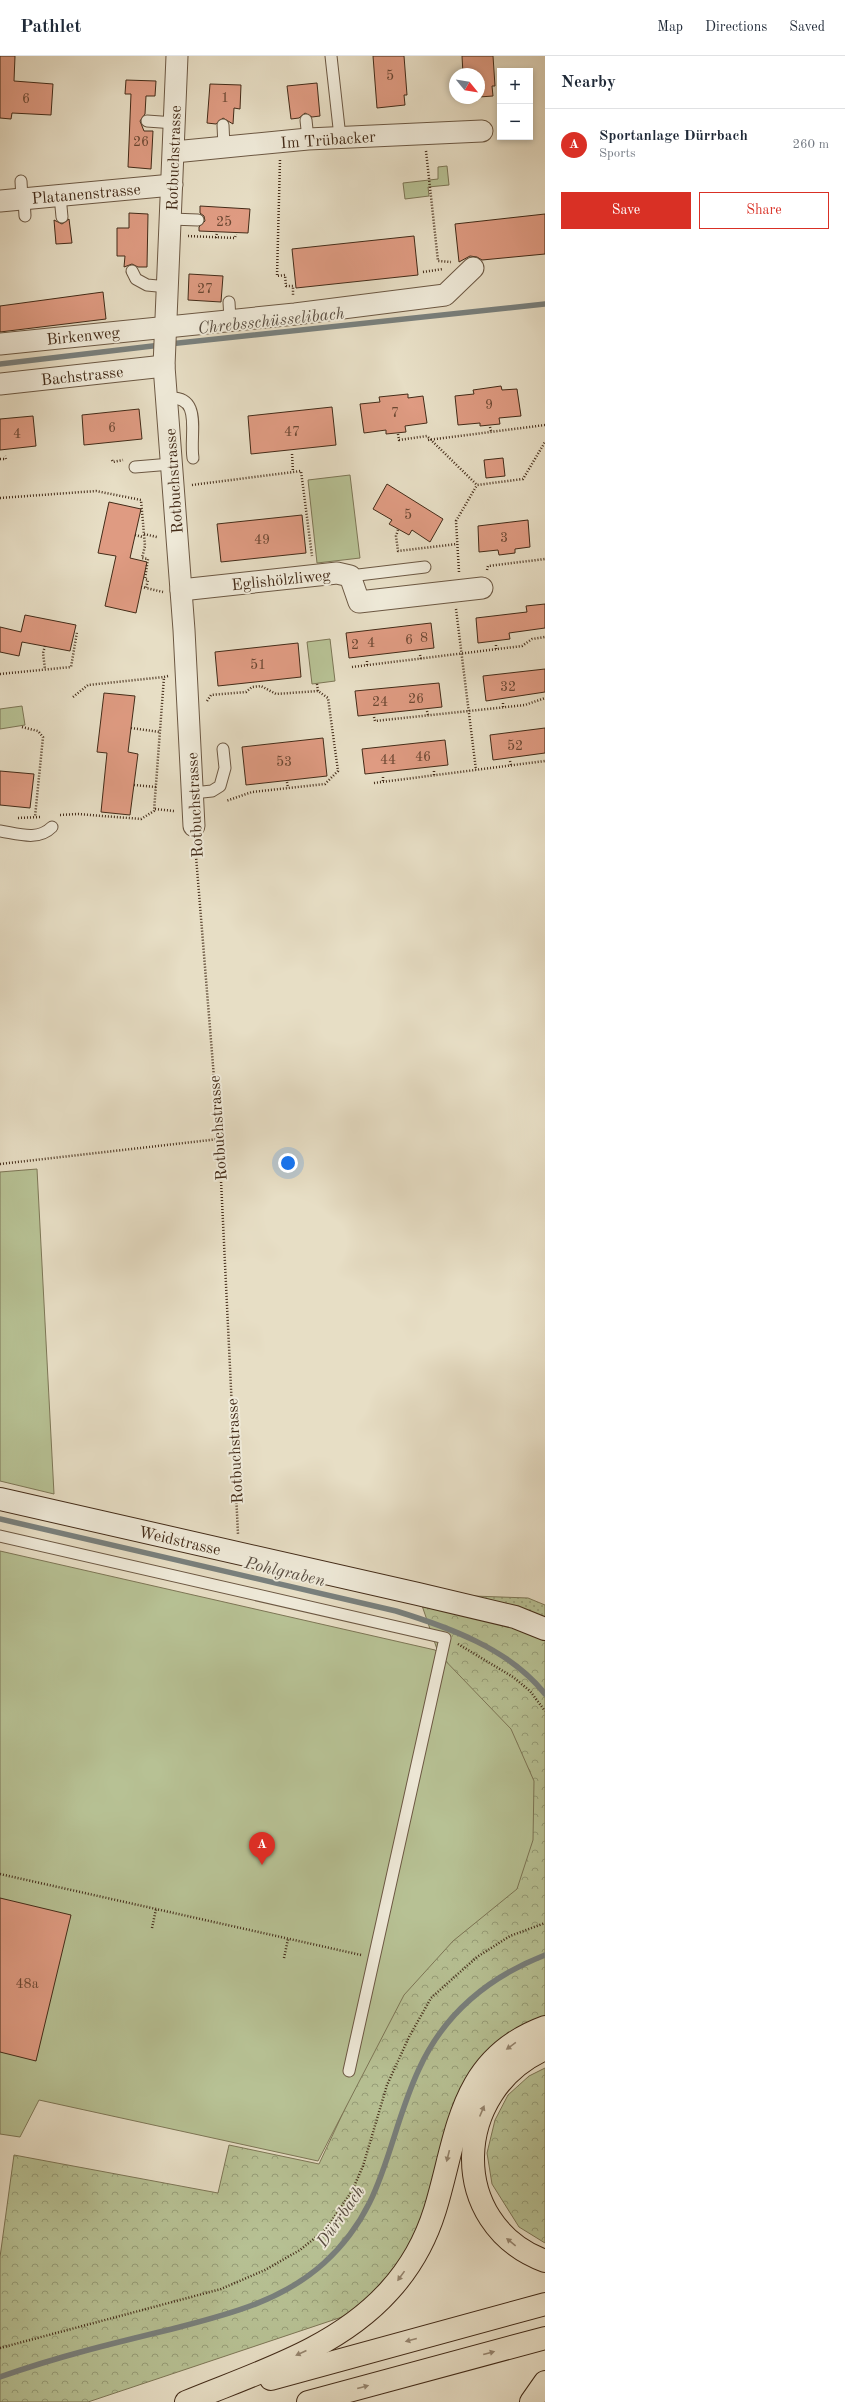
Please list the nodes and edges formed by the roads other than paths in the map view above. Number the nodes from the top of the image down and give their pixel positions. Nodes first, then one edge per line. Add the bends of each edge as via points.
1 (177, 56) edge
2 (332, 56) edge
3 (147, 121) dead end
4 (175, 123) junction
5 (223, 125) dead end
6 (482, 131) dead end
7 (340, 137) junction
8 (224, 147) junction
9 (174, 152) junction
10 (172, 185) junction
11 (60, 196) junction
12 (15, 201) edge
13 (62, 217) dead end
14 (171, 219) junction
15 (198, 220) dead end
16 (473, 268) dead end
17 (132, 271) dead end
18 (168, 287) junction
19 (166, 331) junction
20 (0, 344) edge
21 (165, 362) junction
22 (0, 384) edge
23 (167, 398) junction
24 (193, 458) dead end
25 (172, 464) junction
26 (135, 467) dead end
27 (426, 567) dead end
28 (350, 576) junction
29 (482, 588) road end
30 (176, 592) junction
31 (223, 750) dead end
32 (193, 793) junction
33 (194, 826) road end
34 (52, 827) dead end
35 (0, 831) edge
36 (0, 1499) edge
37 (0, 1536) edge
38 (545, 1629) edge
39 (545, 2027) edge
40 (545, 2049) edge
41 (349, 2071) dead end
42 (545, 2262) edge
43 (545, 2304) edge
44 (545, 2338) edge
45 (545, 2382) edge
46 (186, 2402) edge
47 (191, 2402) edge
48 (308, 2402) edge
49 (531, 2402) edge

1 - 4 street, Rotbuchstrasse
2 - 7 lane
3 - 4 lane
4 - 9 street, Rotbuchstrasse
5 - 8 lane
6 - 7 street, Im Trübacker
7 - 8 street, Im Trübacker via 307,129
8 - 9 street, Im Trübacker
9 - 10 street, Rotbuchstrasse
10 - 11 street, Platanenstrasse
10 - 14 street, Rotbuchstrasse
11 - 12 street, Platanenstrasse
11 - 13 lane
14 - 15 lane
14 - 18 street, Rotbuchstrasse
16 - 19 street, Birkenweg via 445,295 229,311
17 - 18 lane via 136,279 147,285
18 - 19 street, Rotbuchstrasse
19 - 20 street, Birkenweg
19 - 21 street, Rotbuchstrasse
21 - 22 street, Bachstrasse
21 - 23 street, Rotbuchstrasse
23 - 24 lane via 176,397 186,401 191,408
23 - 25 street, Rotbuchstrasse
25 - 26 lane
25 - 30 street, Rotbuchstrasse
27 - 28 lane
28 - 29 street, Eglishölzliweg via 359,602
28 - 30 street, Eglishölzliweg via 337,573
30 - 32 street, Rotbuchstrasse via 178,631 186,675
31 - 32 lane via 225,768 220,786 212,791
32 - 33 street, Rotbuchstrasse
34 - 35 lane via 45,834 36,836
36 - 38 main road, Weidstrasse via 515,1617
37 - 41 lane via 445,1638
39 -> 46 highway via 518,2041 496,2057 468,2096 457,2124 428,2227 412,2259 389,2291 360,2318 307,2350
42 -> 40 highway via 512,2243 493,2222 479,2196 473,2165 475,2132 488,2098 514,2068
43 -> 47 highway
48 -> 44 highway
45 - 49 highway

